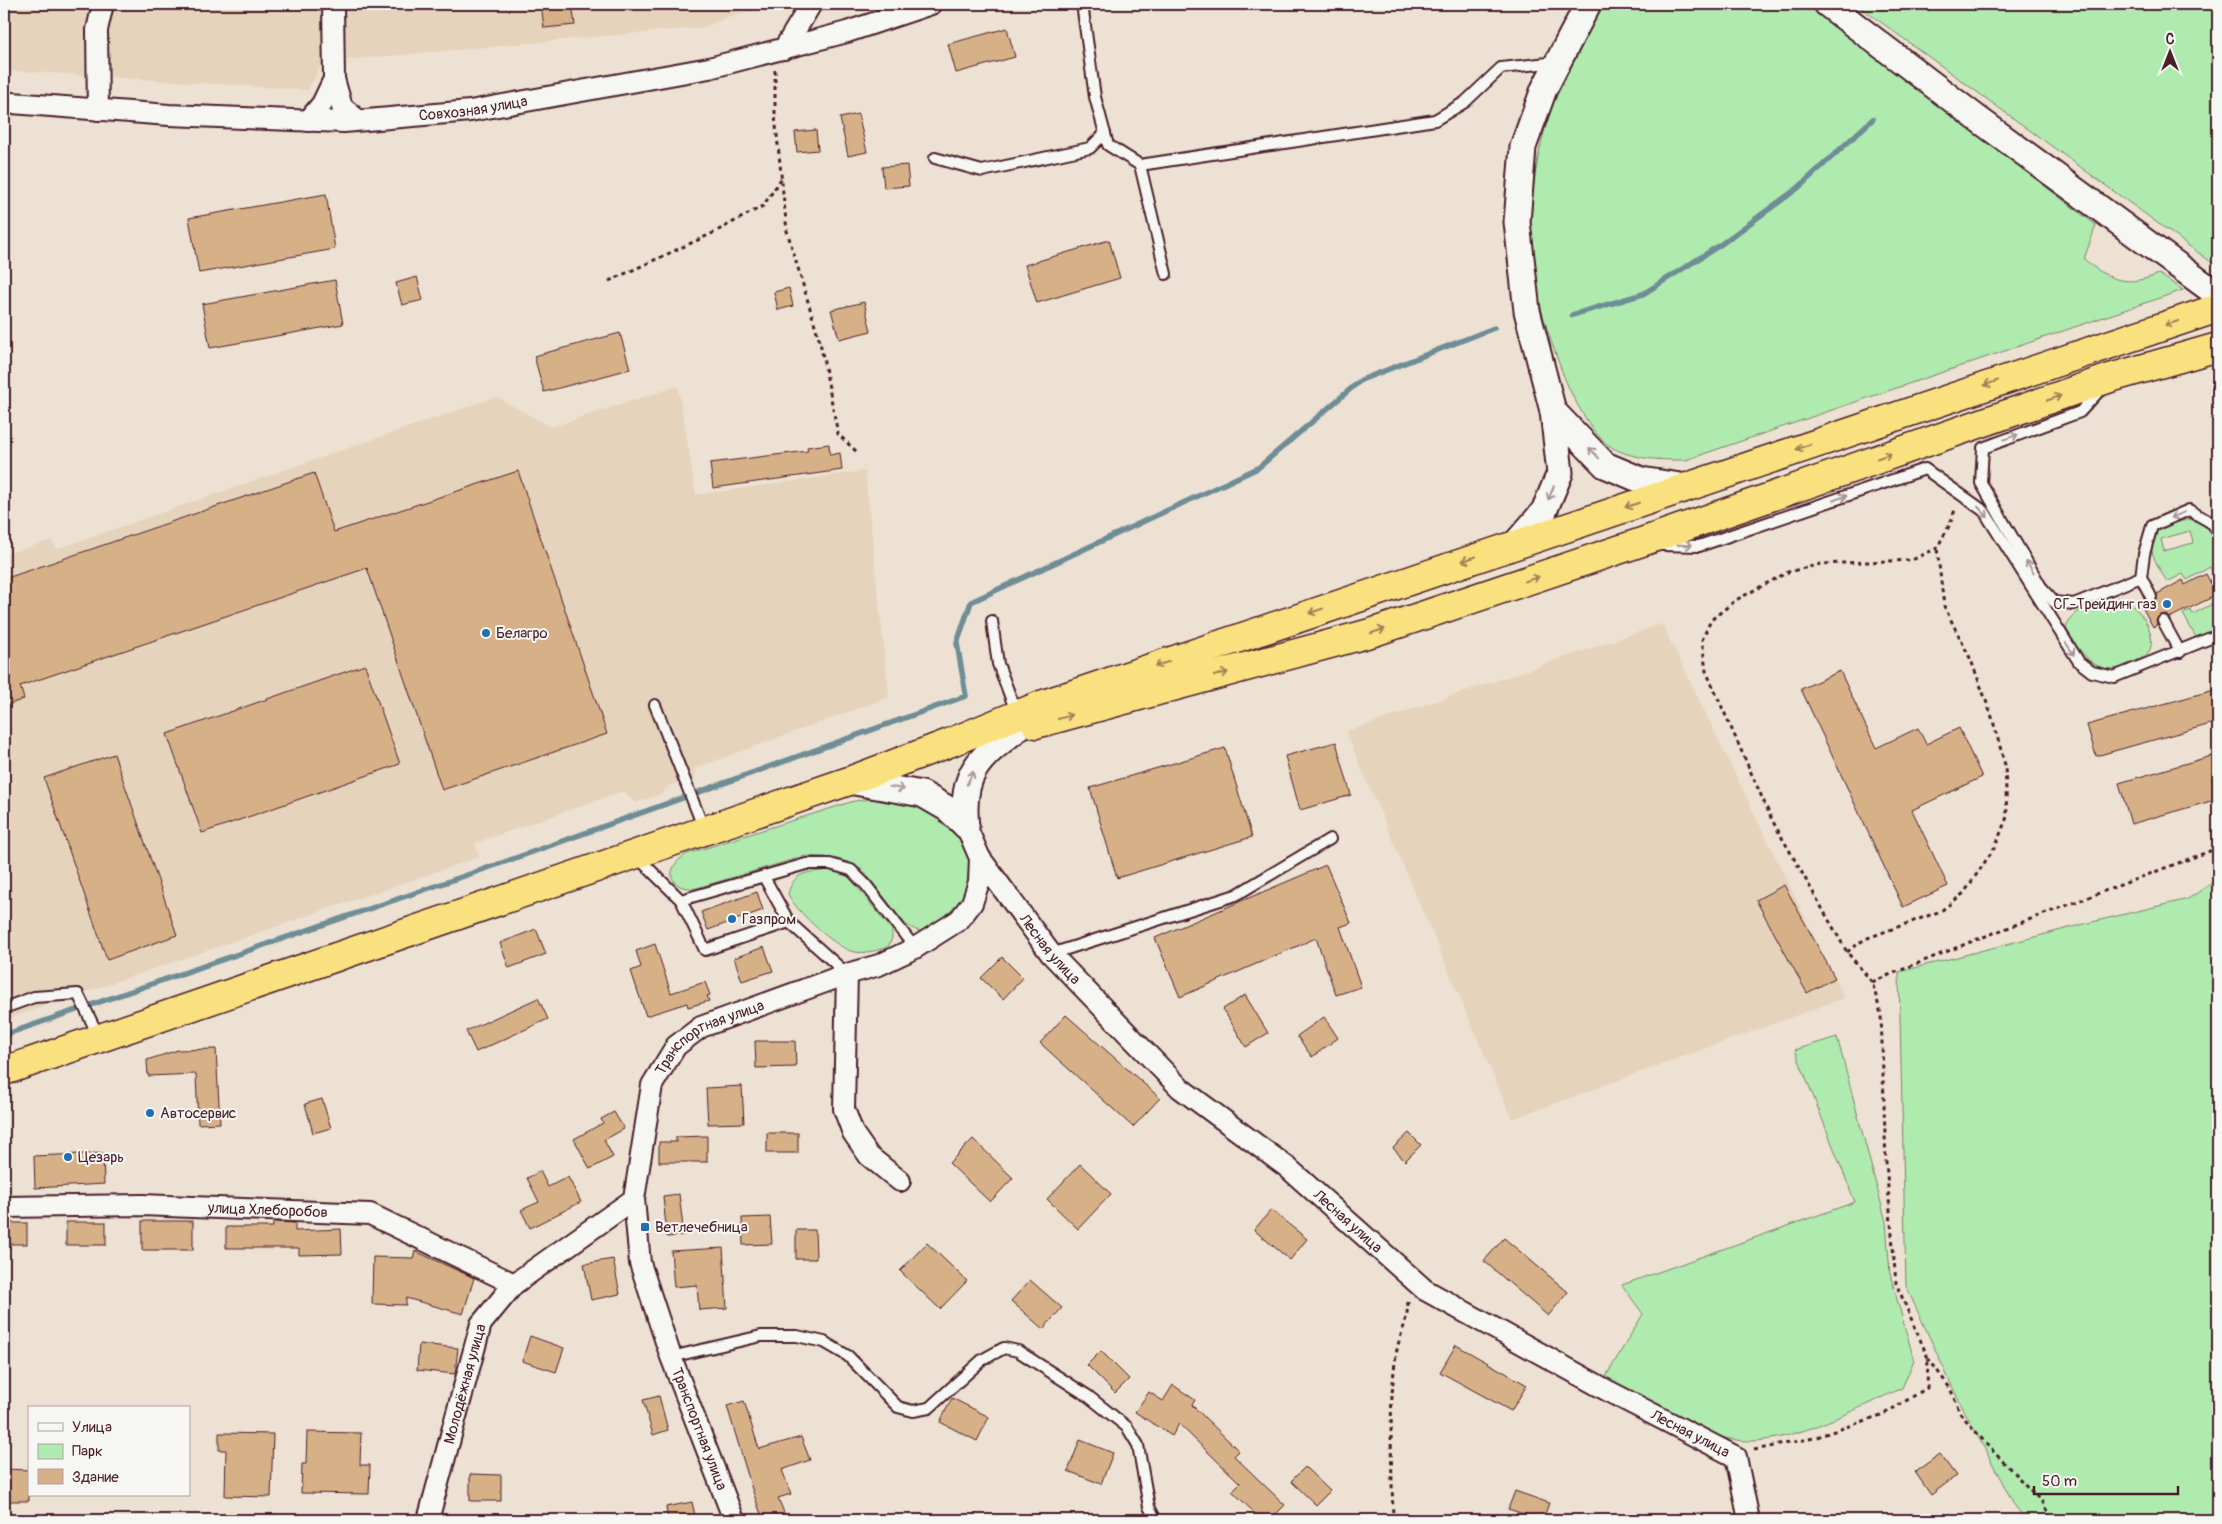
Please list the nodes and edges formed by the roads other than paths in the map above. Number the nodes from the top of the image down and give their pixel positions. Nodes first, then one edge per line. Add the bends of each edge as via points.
1 (103, 4) edge
2 (333, 4) edge
3 (811, 4) edge
4 (931, 4) edge
5 (1082, 4) edge
6 (1588, 4) edge
7 (1827, 4) edge
8 (784, 49) junction
9 (1558, 62) junction
10 (334, 79) junction
11 (4, 106) edge
12 (98, 110) junction
13 (308, 120) junction
14 (358, 120) junction
15 (1105, 133) junction
16 (935, 158) dead end
17 (1140, 165) junction
18 (1166, 274) dead end
19 (2218, 295) edge
20 (2218, 308) edge
21 (2218, 347) edge
22 (2110, 378) junction
23 (1554, 411) junction
24 (1687, 487) junction
25 (2218, 531) edge
26 (1516, 543) junction
27 (1636, 544) junction
28 (2141, 578) junction
29 (2151, 597) dead end
30 (992, 621) dead end
31 (2164, 622) dead end
32 (2218, 636) edge
33 (2180, 652) junction
34 (655, 704) dead end
35 (1017, 722) junction
36 (848, 781) junction
37 (966, 826) junction
38 (704, 831) junction
39 (1330, 839) dead end
40 (634, 855) junction
41 (980, 858) junction
42 (764, 877) junction
43 (681, 900) junction
44 (789, 922) junction
45 (915, 948) junction
46 (1051, 954) junction
47 (846, 974) junction
48 (4, 1008) edge
49 (100, 1038) junction
50 (4, 1071) edge
51 (900, 1181) dead end
52 (634, 1199) junction
53 (4, 1207) edge
54 (514, 1284) junction
55 (671, 1357) junction
56 (428, 1520) edge
57 (734, 1520) edge
58 (1156, 1520) edge
59 (1749, 1520) edge

1 - 12 street via 98,30
2 - 10 street
3 - 8 street
4 - 8 street, Совхозная улица
5 - 15 lane via 1095,98
6 - 9 street
7 - 19 street
8 - 14 street, Совхозная улица via 709,68 470,111
9 - 17 lane via 1501,68 1464,102 1435,120
9 - 23 street via 1522,147 1517,222 1527,310
10 - 13 street via 322,104
10 - 14 street via 342,107
11 - 12 street, Совхозная улица via 12,103
12 - 13 street, Совхозная улица
13 - 14 street, Совхозная улица
15 - 16 lane via 1090,148 982,171
15 - 17 lane via 1108,145
17 - 18 lane
20 -> 24 highway
21 - 22 highway
27 -> 22 highway
28 -> 22 lane via 2074,604 2054,602 1981,483 1983,448 2080,412
24 -> 23 street via 1641,480 1605,464
23 -> 26 street via 1560,473 1544,511
24 -> 26 highway
25 -> 28 lane via 2210,522 2189,510 2152,526
26 -> 35 highway via 1041,705
27 -> 33 lane via 1699,546 1925,469 1984,511 2079,662 2092,672 2114,677
35 -> 27 highway via 1374,632
28 - 29 lane
30 - 35 lane via 998,664
31 - 33 lane
32 - 33 lane
34 - 38 lane
35 - 36 highway via 949,743
37 -> 35 street via 963,802 966,786 985,754
36 -> 37 street via 922,794 948,809
36 - 38 highway
37 - 41 street, Транспортная улица
38 - 40 highway
39 - 46 lane via 1236,895
40 - 43 lane
40 - 49 highway
41 - 45 street, Транспортная улица via 979,882 972,903 959,920
41 - 46 street, Лесная улица
42 - 43 lane
42 - 44 lane
42 - 45 lane via 806,864 830,864 850,870 871,891
43 - 44 lane via 704,950
44 - 47 lane
45 - 47 street, Транспортная улица via 879,965
46 - 59 street, Лесная улица via 1180,1088 1287,1167 1425,1290 1736,1457
47 - 51 street via 844,1108 853,1133 869,1156
47 - 52 street, Транспортная улица via 701,1027 676,1046 652,1086
48 - 49 lane via 34,997 78,994
49 - 50 highway
52 - 54 street, Молодёжная улица
52 - 55 street, Транспортная улица via 640,1263
53 - 54 street, улица Хлеборобов via 142,1206 370,1214
54 - 56 street, Молодёжная улица via 481,1324
55 - 57 street, Транспортная улица
55 - 58 lane via 761,1336 797,1336 824,1342 848,1356 898,1407 912,1411 929,1408 1004,1348 1018,1351 1088,1396 1127,1427 1138,1446 1149,1507

